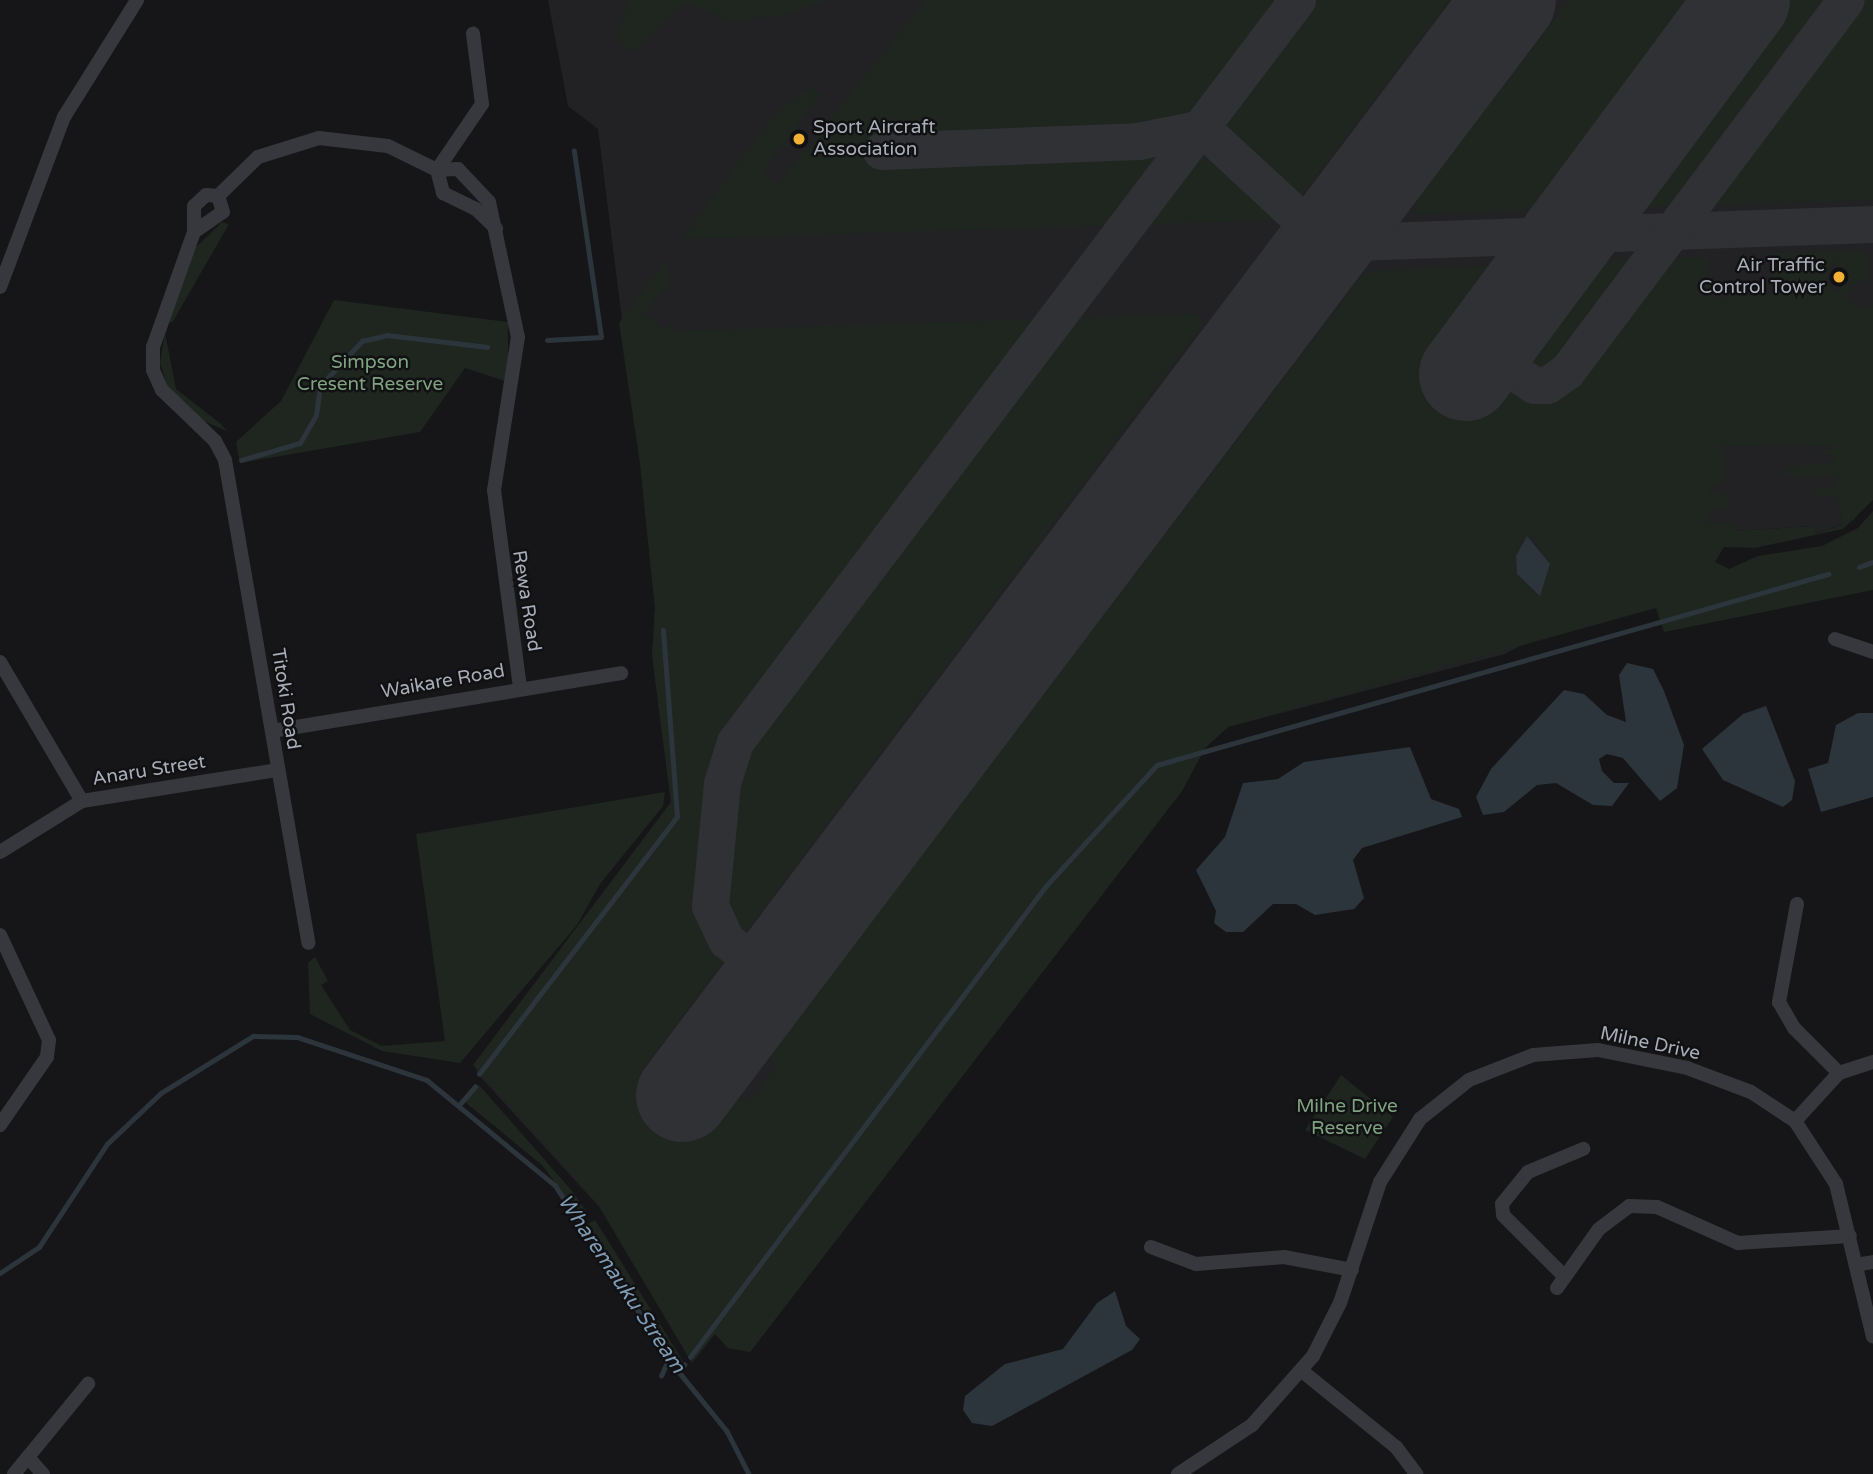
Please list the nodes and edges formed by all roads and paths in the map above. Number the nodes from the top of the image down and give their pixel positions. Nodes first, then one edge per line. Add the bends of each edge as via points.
1 (137, 0) edge
2 (473, 34) dead end
3 (437, 170) junction
4 (218, 196) junction
5 (194, 232) junction
6 (501, 239) junction
7 (0, 287) edge
8 (1835, 639) dead end
9 (1873, 652) edge
10 (0, 662) edge
11 (621, 673) dead end
12 (520, 688) junction
13 (272, 731) junction
14 (277, 770) junction
15 (82, 801) junction
16 (0, 852) edge
17 (1797, 904) dead end
18 (0, 935) edge
19 (308, 943) dead end
20 (1873, 1062) edge
21 (1839, 1073) junction
22 (1795, 1121) junction
23 (0, 1125) edge
24 (1583, 1149) dead end
25 (1850, 1236) junction
26 (1151, 1247) dead end
27 (1873, 1262) edge
28 (1856, 1265) junction
29 (1352, 1270) junction
30 (1873, 1337) edge
31 (1302, 1371) junction
32 (88, 1384) dead end
33 (28, 1457) junction
34 (14, 1474) edge
35 (43, 1474) edge
36 (1178, 1474) edge
37 (1416, 1474) edge

1 - 7 street via 64,117
2 - 3 street via 482,104
3 - 4 street, Rewa Road via 396,148 319,138 258,157
3 - 6 street via 443,193 485,215
3 - 6 street, Rewa Road via 458,169 481,189
4 - 5 street via 223,212
4 - 5 street via 206,194 194,206
5 - 13 street, Titoki Road via 153,347 153,370 162,390 215,440 225,460
6 - 12 street, Rewa Road via 519,349 494,478 495,519
8 - 9 street
10 - 15 street
11 - 12 street, Waikare Road
12 - 13 street, Waikare Road
13 - 14 street, Titoki Road
14 - 15 street, Anaru Street
14 - 19 street, Titoki Road
15 - 16 street, Anaru Street
17 - 21 street via 1779,1002 1794,1028
18 - 23 street via 49,1040 47,1057
20 - 21 street
21 - 22 street
22 - 25 street, Milne Drive via 1836,1184
22 - 29 street, Milne Drive via 1751,1092 1687,1068 1598,1050 1517,1059 1452,1090 1406,1137 1380,1182
24 - 25 street via 1528,1172 1502,1204 1503,1215 1560,1282 1599,1229 1629,1206 1657,1207 1738,1243
25 - 28 street, Milne Drive
26 - 29 street via 1186,1263 1284,1258
27 - 28 street
28 - 30 street, Milne Drive
29 - 31 street, Milne Drive
31 - 36 street, Milne Drive via 1252,1425
31 - 37 street via 1396,1447
32 - 33 street
33 - 34 street
33 - 35 street

